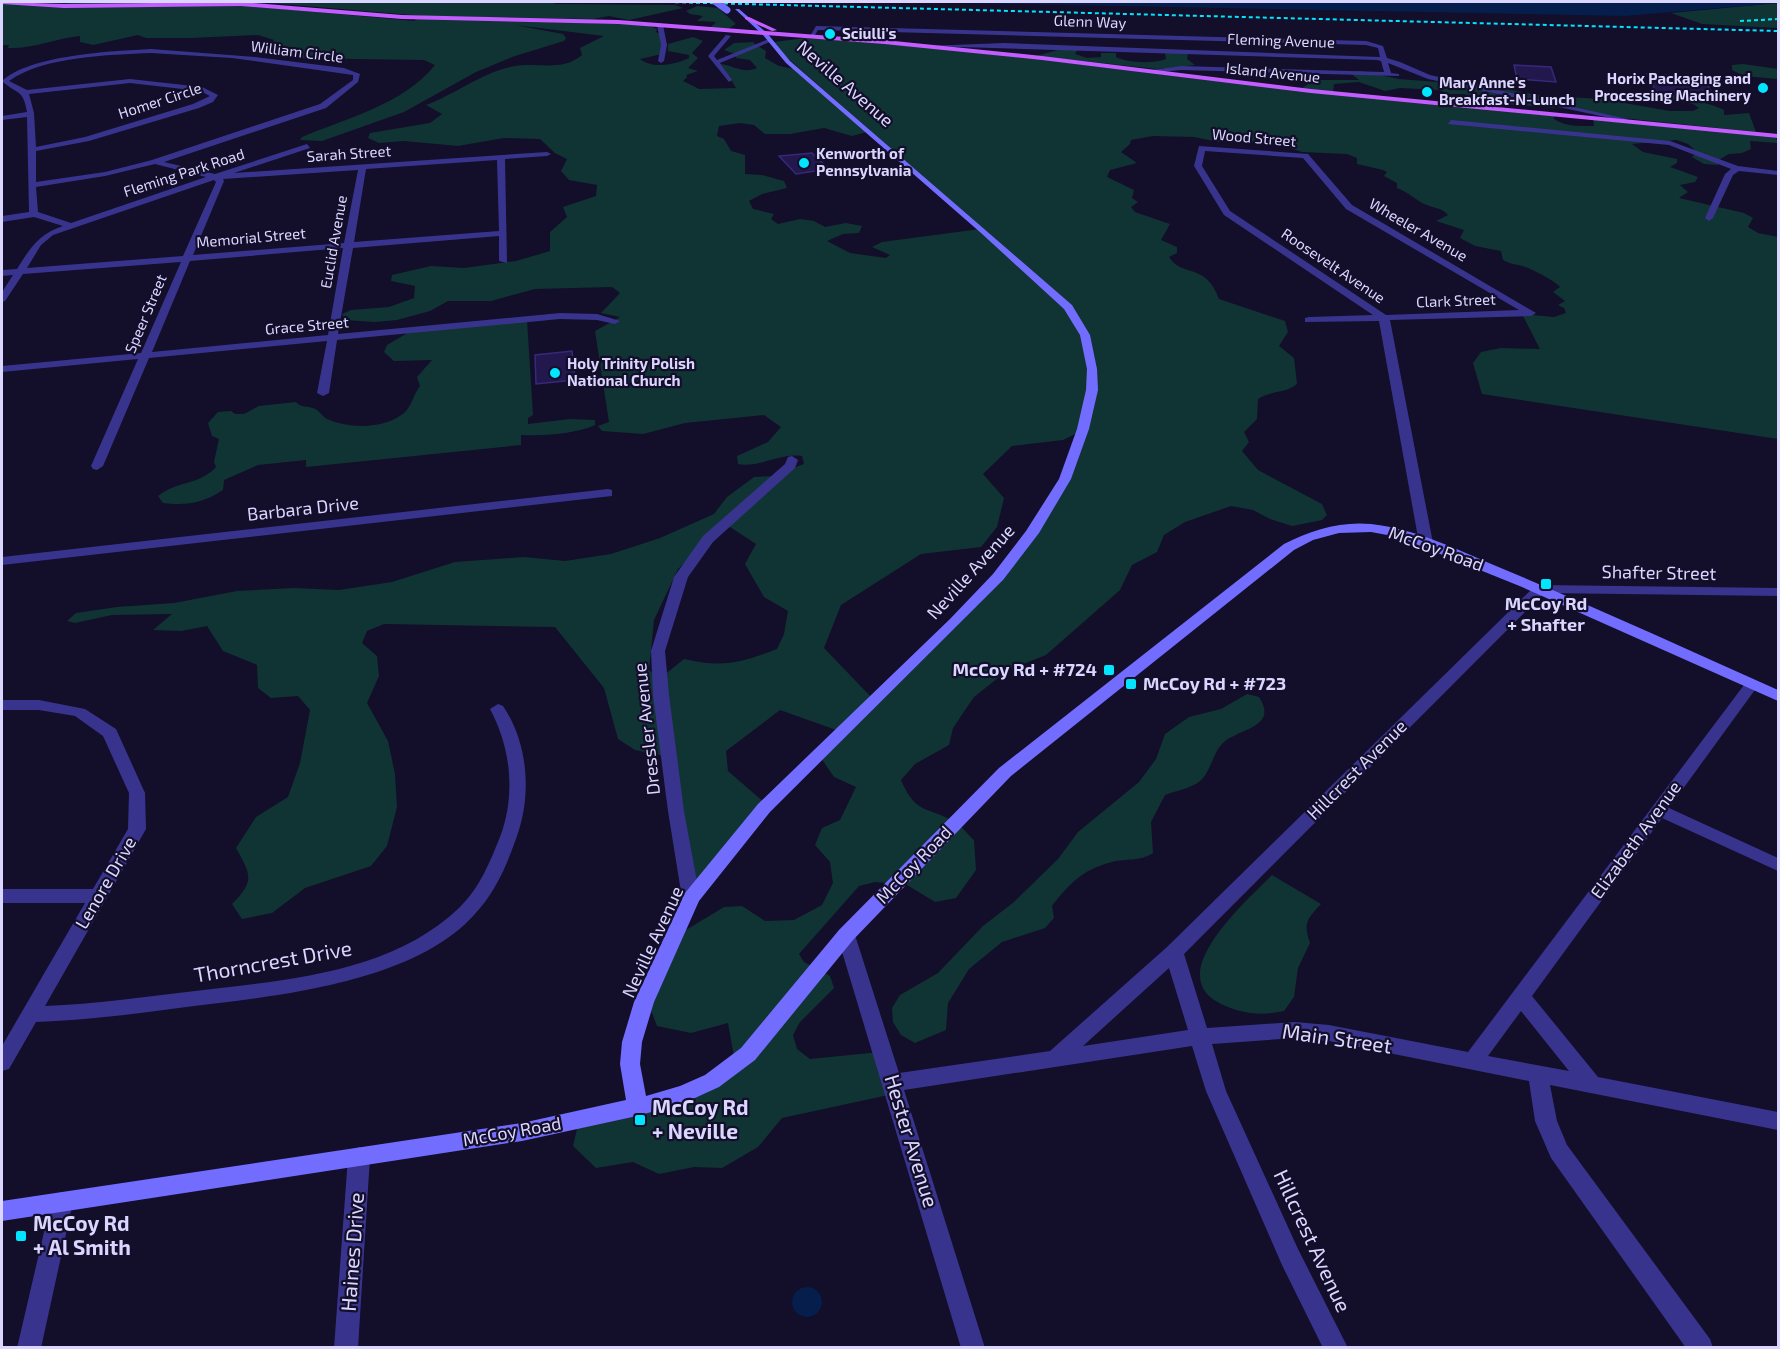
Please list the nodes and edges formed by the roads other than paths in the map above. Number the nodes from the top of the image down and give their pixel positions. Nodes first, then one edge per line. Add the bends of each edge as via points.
1 (2, 2) edge
2 (716, 2) edge
3 (726, 2) edge
4 (744, 19) junction
5 (660, 26) junction
6 (708, 30) junction
7 (728, 36) dead end
8 (807, 37) junction
9 (767, 38) junction
10 (1225, 39) junction
11 (930, 46) junction
12 (1230, 54) junction
13 (1382, 58) junction
14 (661, 61) dead end
15 (716, 62) junction
16 (2, 70) edge
17 (1240, 70) junction
18 (22, 71) junction
19 (1148, 71) junction
20 (1352, 75) dead end
21 (1388, 75) junction
22 (1428, 77) junction
23 (729, 80) dead end
24 (25, 92) junction
25 (30, 114) junction
26 (2, 118) edge
27 (1624, 119) junction
28 (1451, 122) dead end
29 (1779, 136) edge
30 (307, 146) dead end
31 (1202, 148) joint
32 (31, 150) junction
33 (547, 154) dead end
34 (1305, 156) joint
35 (501, 157) junction
36 (155, 162) junction
37 (362, 167) junction
38 (1737, 168) junction
39 (1779, 173) edge
40 (215, 177) junction
41 (32, 185) junction
42 (34, 214) junction
43 (1709, 218) dead end
44 (2, 219) edge
45 (69, 225) junction
46 (503, 233) junction
47 (348, 245) junction
48 (186, 258) junction
49 (504, 261) dead end
50 (19, 272) junction
51 (2, 273) edge
52 (2, 299) edge
53 (1531, 313) joint
54 (1384, 318) junction
55 (1309, 320) dead end
56 (615, 321) dead end
57 (332, 339) junction
58 (144, 356) junction
59 (2, 369) edge
60 (323, 393) dead end
61 (792, 460) dead end
62 (97, 466) dead end
63 (608, 493) dead end
64 (1426, 543) junction
65 (2, 561) edge
66 (1540, 589) junction
67 (1779, 592) edge
68 (1752, 684) junction
69 (1779, 696) edge
70 (2, 705) edge
71 (498, 709) dead end
72 (1659, 810) junction
73 (1779, 865) edge
74 (99, 896) junction
75 (2, 897) edge
76 (691, 898) junction
77 (846, 935) junction
78 (1174, 952) junction
79 (1521, 997) junction
80 (30, 1014) junction
81 (1199, 1037) junction
82 (1054, 1060) junction
83 (1472, 1062) junction
84 (2, 1064) edge
85 (1538, 1076) junction
86 (893, 1083) junction
87 (1593, 1086) junction
88 (637, 1107) junction
89 (1779, 1121) edge
90 (359, 1157) junction
91 (62, 1202) junction
92 (2, 1210) edge
93 (29, 1347) edge
94 (346, 1347) edge
95 (973, 1347) edge
96 (1336, 1347) edge
97 (1701, 1347) edge

1 - 5 main road via 64,6 241,4 402,17 537,18
2 - 4 street, bridge
3 - 4 street
4 - 6 main road via 739,27
4 - 8 main road
4 - 9 street, Neville Avenue
5 - 6 main road
5 - 14 street via 664,45
6 - 9 main road, Island Avenue
7 - 15 street via 712,54
8 - 9 main road, Island Avenue
8 - 10 street, Glenn Way via 816,28
8 - 11 main road, Island Avenue
9 - 15 street
9 - 76 street, Neville Avenue via 788,62 1068,308 1090,348 1092,390 1065,478 1026,541 998,577 765,808
10 - 12 street
10 - 13 street, Glenn Way via 1374,45 1381,47
11 - 12 street, Fleming Avenue
11 - 19 main road, Island Avenue
12 - 13 street, Fleming Avenue
13 - 21 street
13 - 22 street, Fleming Avenue
15 - 23 street
16 - 18 street
17 - 19 street
17 - 20 street
17 - 21 street
18 - 24 street via 5,81
18 - 36 street, William Circle via 56,61 160,51 344,70 359,77 329,103
19 - 27 main road, Island Avenue via 1323,92
21 - 22 street
22 - 27 street, Fleming Avenue
24 - 25 street
24 - 32 street, Homer Circle via 130,81 202,89 214,95 196,106
25 - 26 street
25 - 32 street
27 - 29 main road, Island Avenue
28 - 38 street via 1670,143
30 - 40 street, Fleming Park Road
31 - 34 street, Wood Street
31 - 54 street, Roosevelt Avenue via 1198,166 1227,213
32 - 41 street
33 - 35 street, Sarah Street
34 - 53 street, Wheeler Avenue via 1349,207
35 - 37 street, Sarah Street
35 - 46 street
36 - 40 street, Sarah Street
36 - 41 street, William Circle
37 - 40 street, Sarah Street
37 - 47 street, Euclid Avenue
38 - 39 street
38 - 43 street via 1730,174
40 - 45 street, Fleming Park Road
40 - 48 street, Speer Street via 220,180
41 - 42 street
42 - 44 street
42 - 45 street
45 - 50 street, Fleming Park Road via 43,238
46 - 47 street, Memorial Street
46 - 49 street
47 - 48 street, Memorial Street
47 - 57 street, Euclid Avenue
48 - 50 street, Memorial Street
48 - 58 street, Speer Street
50 - 51 street, Memorial Street
50 - 52 street, Fleming Park Road
53 - 54 street, Clark Street
54 - 55 street, Clark Street
54 - 64 street, Roosevelt Avenue
56 - 57 street, Grace Street via 560,316
57 - 58 street, Grace Street
57 - 60 street, Euclid Avenue
58 - 59 street, Grace Street
58 - 62 street, Speer Street
61 - 76 street, Dressler Avenue via 708,539 681,577 658,651 673,788
63 - 65 street, Barbara Drive
64 - 66 street, McCoy Road
64 - 77 street, McCoy Road via 1394,532 1352,527 1329,530 1289,547 1005,772
66 - 67 street, Shafter Street
66 - 68 street, McCoy Road
66 - 78 street, Hillcrest Avenue
68 - 69 street, McCoy Road
68 - 72 street, Elizabeth Avenue
70 - 74 street, Lenore Drive via 39,705 80,712 110,733 137,793 137,829
71 - 80 street, Thorncrest Drive via 509,726 515,750 515,814 507,849 495,876 476,902 436,935 375,967 319,981 76,1013
72 - 73 street
72 - 79 street, Elizabeth Avenue
74 - 75 street
74 - 80 street, Lenore Drive
76 - 88 street, Neville Avenue via 644,1002 632,1042 630,1064
77 - 86 street, Hester Avenue
77 - 88 street, McCoy Road via 748,1054 732,1068 684,1094
78 - 81 street, Hillcrest Avenue
78 - 82 street, Hillcrest Avenue
79 - 83 street, Elizabeth Avenue
79 - 87 street
80 - 84 street, Lenore Drive
81 - 82 street, Main Street
81 - 83 street, Main Street via 1295,1030
81 - 96 street, Hillcrest Avenue via 1216,1091 1271,1216
82 - 86 street, Main Street
83 - 85 street, Main Street
85 - 87 street, Main Street
85 - 97 street via 1546,1121 1559,1151
86 - 95 street, Hester Avenue
87 - 89 street, Main Street
88 - 90 street, McCoy Road via 522,1132
90 - 91 street, McCoy Road
90 - 94 street, Haines Drive
91 - 92 street, McCoy Road
91 - 93 street

